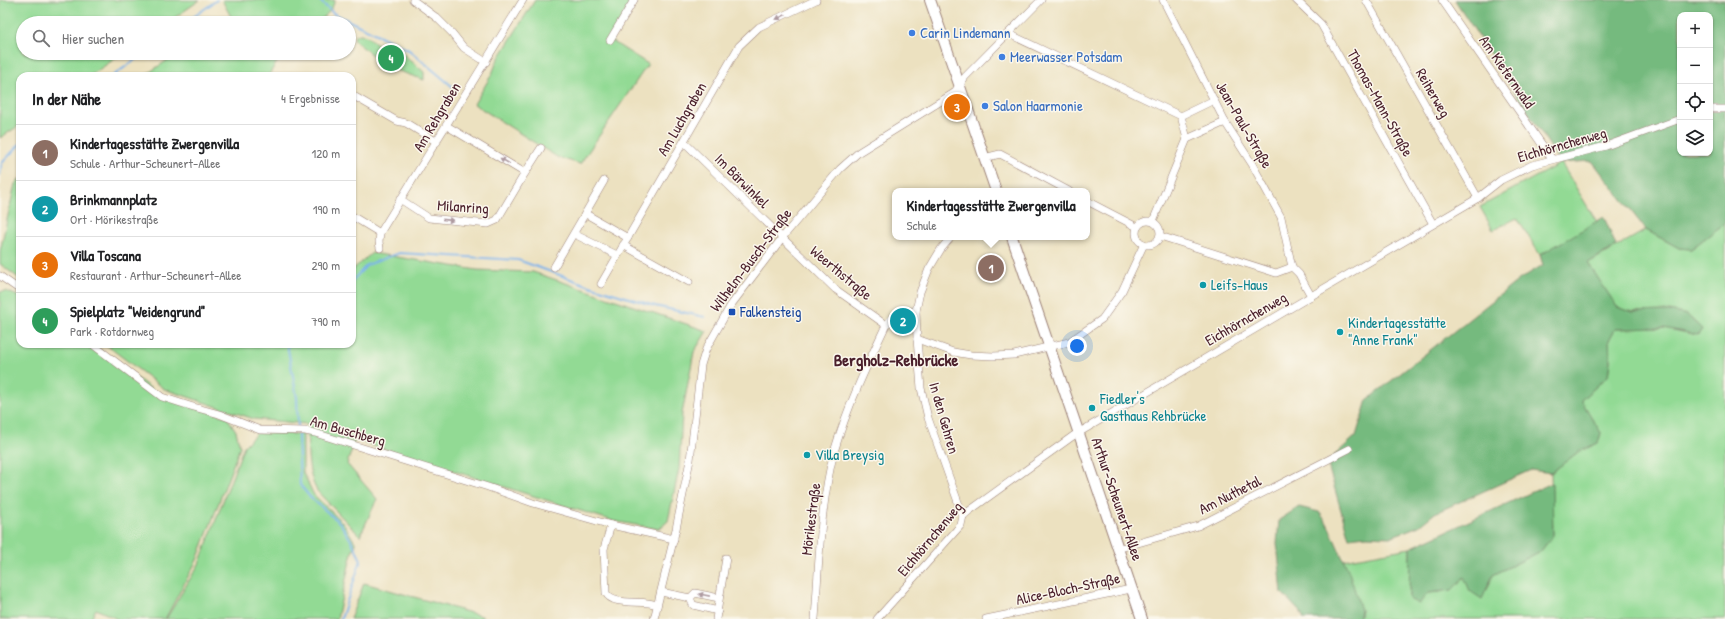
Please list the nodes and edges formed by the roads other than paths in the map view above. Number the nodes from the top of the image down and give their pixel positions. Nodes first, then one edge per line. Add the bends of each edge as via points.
1 (412, 0) edge
2 (523, 0) edge
3 (634, 0) edge
4 (816, 0) edge
5 (930, 0) edge
6 (1041, 0) edge
7 (1163, 0) edge
8 (1296, 0) edge
9 (1366, 0) edge
10 (1442, 0) edge
11 (1009, 34) junction
12 (610, 40) dead end
13 (486, 62) junction
14 (960, 85) junction
15 (356, 97) edge
16 (1214, 100) junction
17 (1713, 109) edge
18 (1725, 109) edge
19 (1181, 116) junction
20 (1677, 120) edge
21 (1226, 122) junction
22 (447, 126) junction
23 (1187, 139) junction
24 (437, 142) junction
25 (684, 142) junction
26 (541, 148) dead end
27 (984, 158) junction
28 (1552, 159) junction
29 (525, 173) junction
30 (604, 181) dead end
31 (995, 188) edge
32 (1063, 188) edge
33 (1478, 198) junction
34 (400, 200) junction
35 (1090, 203) edge
36 (586, 214) junction
37 (356, 219) edge
38 (1153, 221) junction
39 (1433, 224) junction
40 (1137, 227) junction
41 (380, 233) junction
42 (574, 234) junction
43 (1160, 236) junction
44 (628, 238) junction
45 (782, 238) junction
46 (948, 240) edge
47 (1013, 240) edge
48 (1144, 244) junction
49 (623, 245) junction
50 (380, 248) dead end
51 (617, 256) junction
52 (554, 267) dead end
53 (1292, 267) junction
54 (0, 276) edge
55 (689, 282) dead end
56 (601, 284) dead end
57 (16, 287) edge
58 (1311, 296) junction
59 (916, 311) junction
60 (886, 325) junction
61 (917, 339) junction
62 (97, 348) edge
63 (1048, 348) junction
64 (1079, 433) junction
65 (1348, 449) dead end
66 (963, 516) junction
67 (611, 525) junction
68 (674, 539) junction
69 (1118, 549) junction
70 (726, 558) dead end
71 (1132, 589) junction
72 (661, 592) junction
73 (690, 598) junction
74 (719, 598) junction
75 (657, 605) junction
76 (718, 611) junction
77 (1014, 616) edge
78 (654, 619) edge
79 (716, 619) edge
80 (815, 619) edge
81 (877, 619) edge
82 (986, 619) edge
83 (1142, 619) edge

1 - 13 street via 437,18 464,48
2 - 13 street, Am Rehgraben
3 - 12 street
4 -> 25 street, Am Luchgraben via 760,27 739,46
5 - 14 main road
6 - 11 street, Wilhelm-Busch-Straße
7 - 16 street, Jean-Paul-Straße
8 - 39 street, Thomas-Mann-Straße via 1321,24
9 - 33 street, Reiherweg
10 - 28 street, Am Kiefernwald
11 - 14 street, Wilhelm-Busch-Straße
11 - 19 street
13 - 22 street, Am Rehgraben
14 - 27 main road
14 - 45 street, Wilhelm-Busch-Straße via 943,101 859,152 840,169
15 - 24 street
16 - 19 street
16 - 21 street, Jean-Paul-Straße
17 - 18 street
19 - 23 street
20 - 28 street, Eichhörnchenweg via 1606,146
21 - 23 street
21 - 53 street, Jean-Paul-Straße via 1281,217
22 - 24 street, Am Rehgraben
29 -> 22 street
23 - 38 street
24 - 34 street, Am Rehgraben
25 - 44 street, Am Luchgraben
25 - 45 street, Im Bärwinkel
26 - 29 street, Milanring
27 - 31 main road
27 - 32 street via 1000,154
28 - 33 street, Eichhörnchenweg via 1517,171
34 -> 29 street, Milanring via 429,218 488,224 497,220
30 - 36 street
33 - 39 street, Eichhörnchenweg
34 - 41 street, Am Rehgraben
35 - 40 street
36 - 42 street
36 - 44 street
37 - 41 street
38 - 40 street via 1143,221
38 - 43 street via 1159,227
39 - 58 street, Eichhörnchenweg
40 - 48 street via 1137,237
41 - 50 street
42 - 51 street
42 - 52 street
43 - 48 street via 1154,244
43 - 53 street via 1276,273
44 - 49 street, Am Luchgraben
45 - 60 street, Weerthstraße via 835,289
45 - 68 street, Wilhelm-Busch-Straße via 731,305 706,349 698,383 690,460
46 - 59 street, In den Gehren via 929,269
47 - 63 main road, Arthur-Scheunert-Allee
48 - 63 street via 1122,291 1102,319 1069,342
49 - 51 street, Am Luchgraben
49 - 55 street
51 - 56 street, Am Luchgraben
53 - 58 street via 1299,274
54 - 57 street
58 - 64 street, Eichhörnchenweg
59 - 60 street, Mörikestraße via 902,311
59 - 61 street, In den Gehren
60 - 80 street, Mörikestraße via 845,418 834,454 824,503
61 - 63 street via 953,352 971,355 993,356
61 - 66 street, In den Gehren via 921,388 928,418
62 - 67 street, Am Buschberg via 162,397 176,402 219,414 260,430 315,433 533,503
63 - 64 main road, Arthur-Scheunert-Allee
64 - 66 street, Eichhörnchenweg via 1042,457
64 - 69 main road, Arthur-Scheunert-Allee
65 - 69 street, Am Nuthetal via 1198,526
66 - 81 street, Eichhörnchenweg via 962,525
67 - 68 street, Am Buschberg
67 - 75 street via 604,549 608,597 616,601 648,602
68 - 72 street, Wilhelm-Busch-Straße
69 - 71 main road, Arthur-Scheunert-Allee
70 - 74 street
71 - 77 street, Alice-Bloch-Straße
71 - 83 main road, Arthur-Scheunert-Allee
72 - 73 street
72 - 75 street, Wilhelm-Busch-Straße
74 -> 73 street via 695,593
73 - 76 street via 693,606
74 - 76 street
75 - 78 street, Wilhelm-Busch-Straße
76 - 79 street
77 - 82 street, Alice-Bloch-Straße

